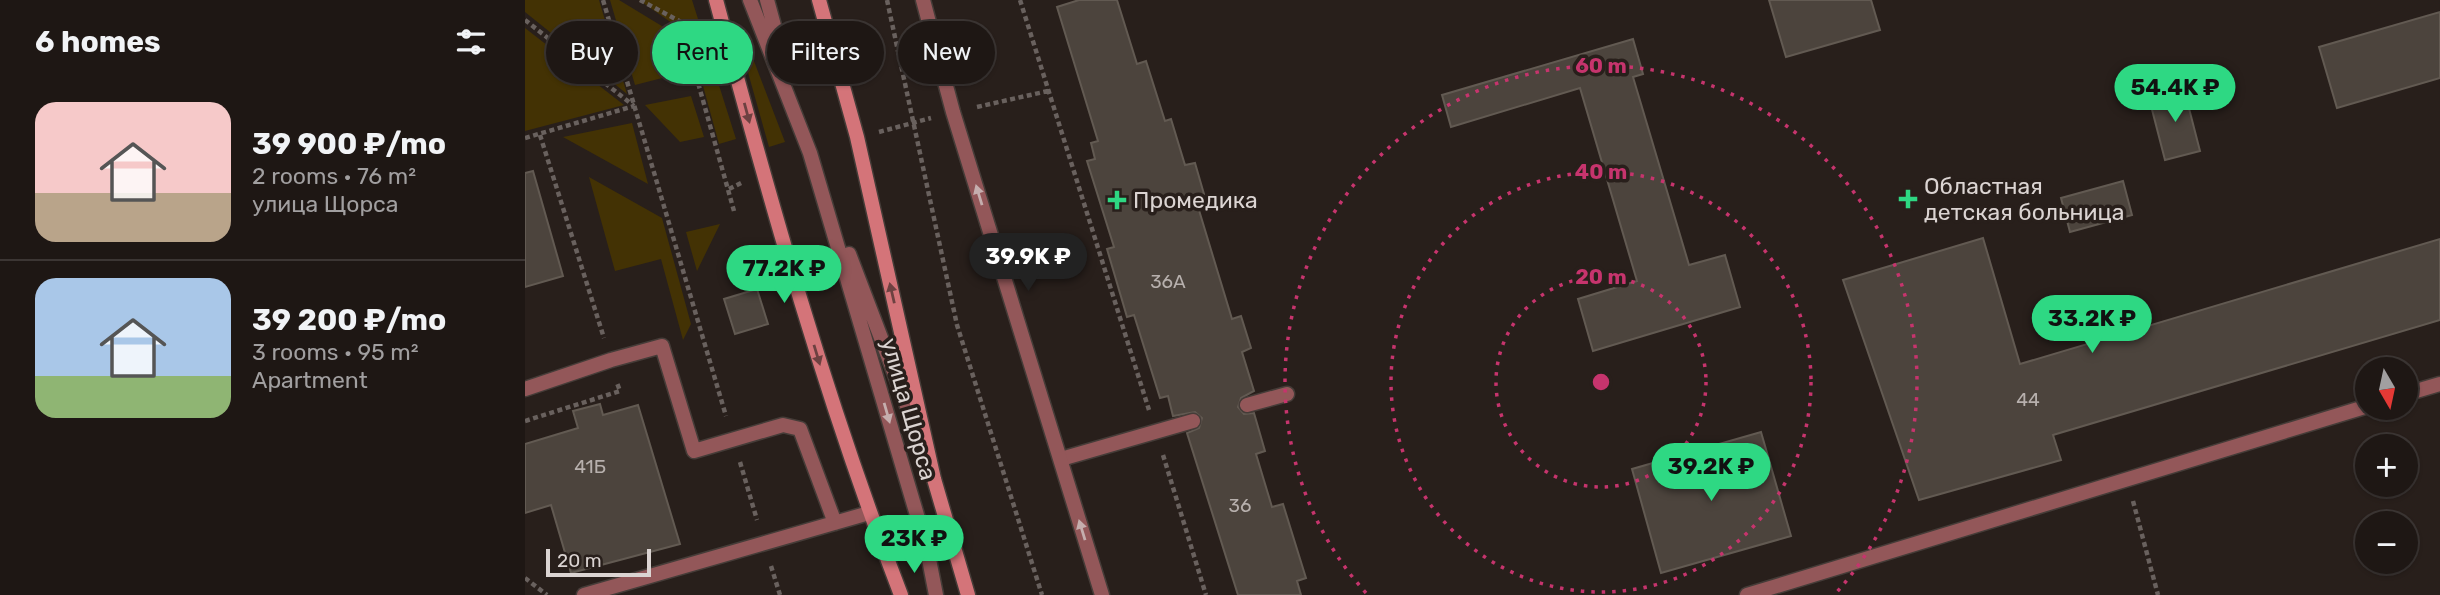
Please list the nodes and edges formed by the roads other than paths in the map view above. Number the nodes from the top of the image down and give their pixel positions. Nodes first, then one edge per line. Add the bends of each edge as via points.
1 (716, 0) edge
2 (750, 0) edge
3 (767, 0) edge
4 (819, 0) edge
5 (923, 0) edge
6 (810, 153) junction
7 (2440, 384) edge
8 (525, 389) edge
9 (2419, 390) edge
10 (1287, 394) dead end
11 (1247, 405) dead end
12 (2355, 410) edge
13 (1193, 421) dead end
14 (1061, 459) junction
15 (934, 479) junction
16 (869, 513) junction
17 (835, 523) junction
18 (584, 595) edge
19 (901, 595) edge
20 (936, 595) edge
21 (968, 595) edge
22 (1102, 595) edge
23 (1747, 595) edge

1 -> 16 main road via 774,211
2 - 6 street, улица Щорса
3 - 6 street
15 -> 4 main road, улица Щорса via 857,137
14 -> 5 street via 953,112
6 - 15 street
6 -> 20 street, улица Щорса via 927,549
7 - 9 street
8 - 17 street via 662,346 694,451 783,425 800,429
10 - 11 street
12 - 23 street
13 - 14 street
22 -> 14 street
15 - 21 main road, улица Щорса
16 - 17 street
16 - 19 main road
17 - 18 street

